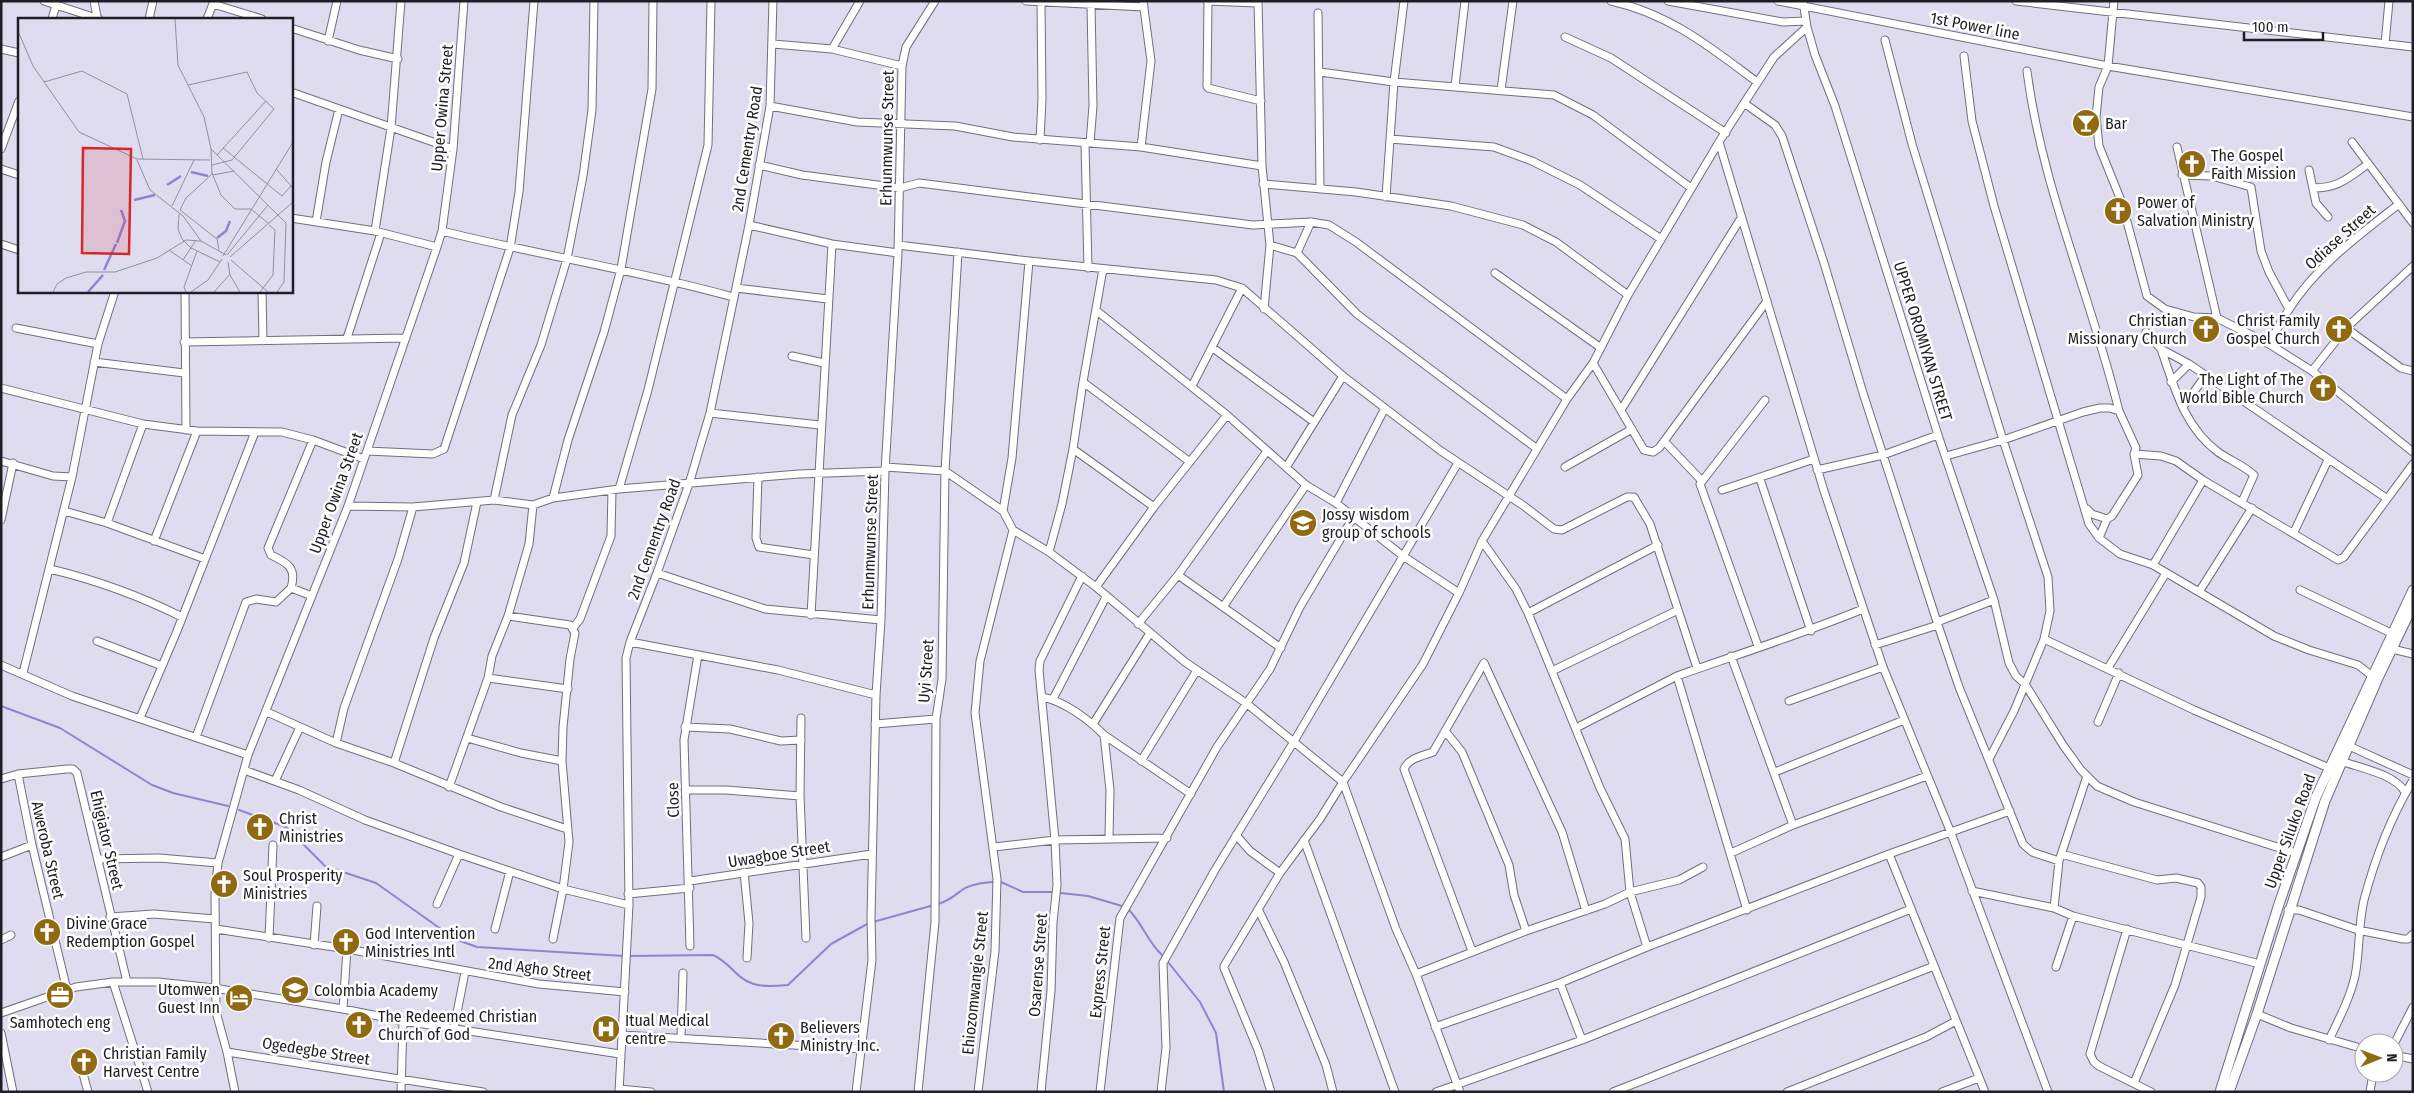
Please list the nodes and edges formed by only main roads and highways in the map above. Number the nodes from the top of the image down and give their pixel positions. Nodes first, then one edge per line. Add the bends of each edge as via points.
1 (2413, 590) edge
2 (2413, 605) edge
3 (2316, 797) junction
4 (2325, 801) junction
5 (2226, 1091) edge

1 - 3 main road, Upper Siluko Road
2 - 4 main road, Upper Siluko Road
3 - 4 main road
3 - 5 main road, Upper Siluko Road via 2260,964
4 - 5 main road, Upper Siluko Road via 2257,1014

